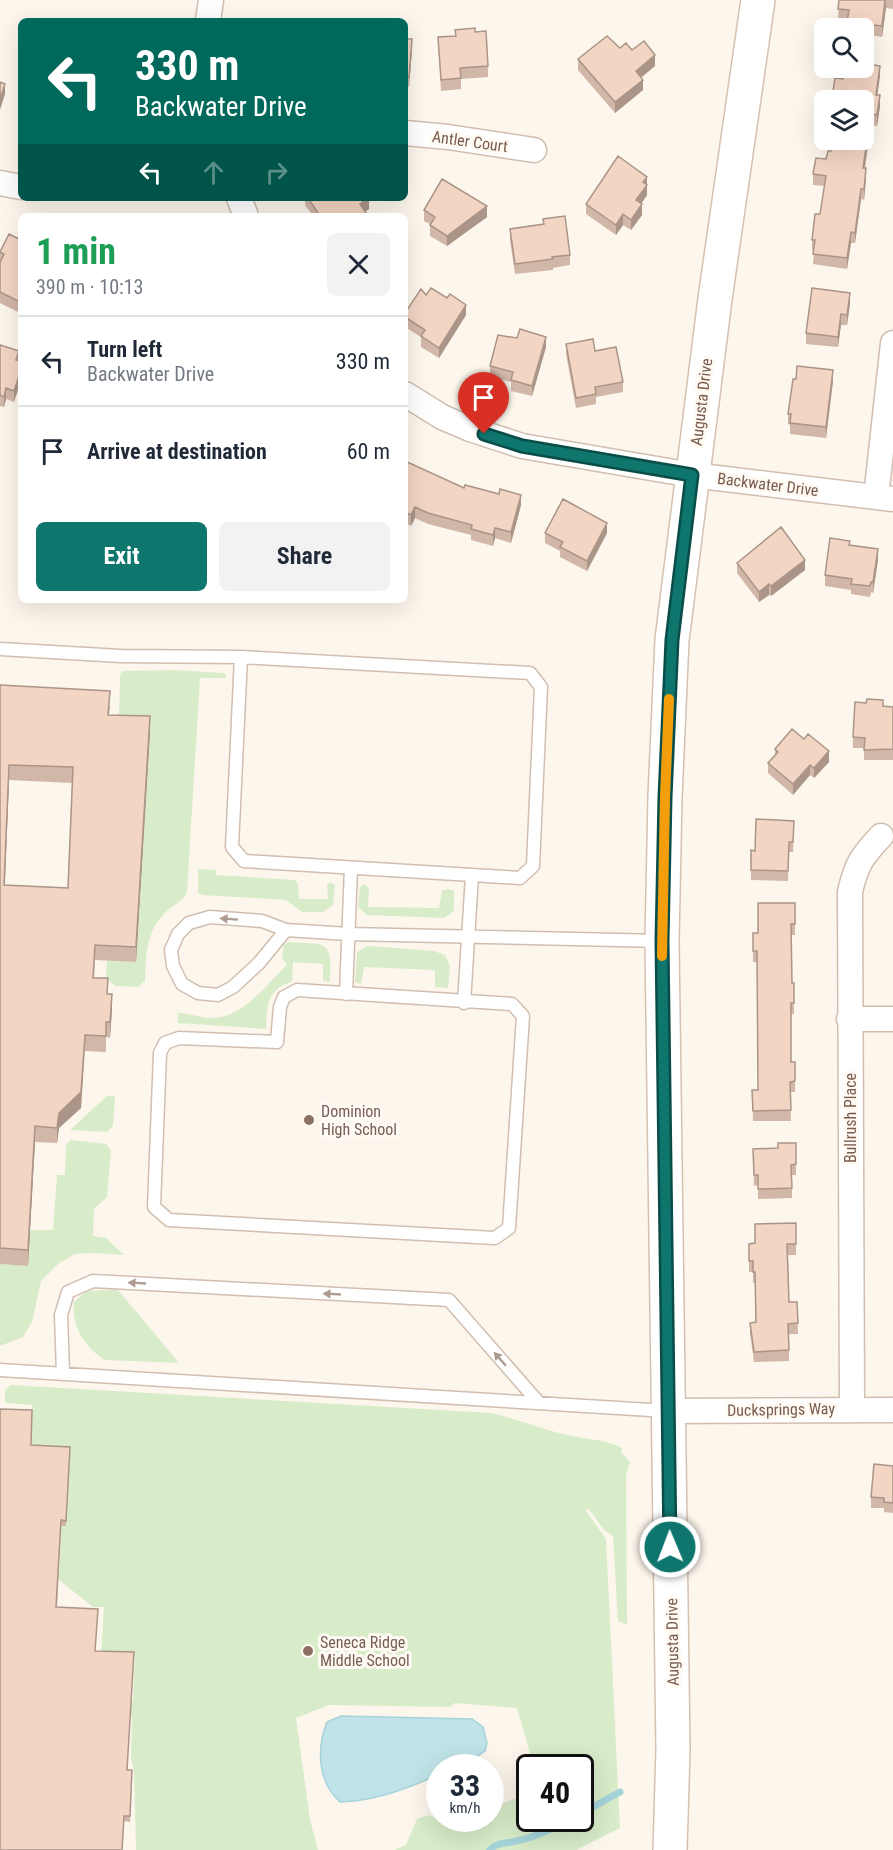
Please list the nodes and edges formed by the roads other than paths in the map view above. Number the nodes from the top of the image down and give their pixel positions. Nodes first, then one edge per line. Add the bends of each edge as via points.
1 (211, 0) edge
2 (758, 0) edge
3 (208, 18) edge
4 (408, 133) edge
5 (534, 150) dead end
6 (0, 183) edge
7 (18, 186) edge
8 (893, 343) edge
9 (408, 396) edge
10 (692, 475) junction
11 (885, 498) edge
12 (0, 650) edge
13 (241, 657) junction
14 (881, 836) dead end
15 (351, 868) junction
16 (472, 875) junction
17 (286, 930) junction
18 (348, 934) junction
19 (467, 939) junction
20 (662, 941) junction
21 (346, 994) junction
22 (464, 1003) junction
23 (893, 1018) edge
24 (849, 1019) junction
25 (0, 1370) edge
26 (63, 1373) junction
27 (539, 1402) junction
28 (852, 1408) junction
29 (893, 1410) edge
30 (669, 1411) junction
31 (670, 1850) edge

1 - 3 street
2 - 10 street, Augusta Drive
4 - 5 street, Antler Court
6 - 7 street
8 - 11 street
9 - 10 street, Backwater Drive via 442,417 522,446
10 - 11 street, Backwater Drive
10 - 20 street, Augusta Drive via 672,640
12 - 13 lane
13 - 15 lane via 232,847 244,861
13 - 16 lane via 530,673 541,687 533,866 520,879
14 - 24 street, Bullrush Place via 862,856 850,892
15 - 16 lane
15 - 18 lane
16 - 19 lane
17 -> 17 lane via 262,921 210,917 189,923 178,934 171,950 173,966 182,984 198,993 218,995 259,963
17 - 18 lane
18 - 19 lane
18 - 21 lane
19 - 20 lane
19 - 22 lane
20 - 30 street, Augusta Drive
21 - 22 lane
21 - 22 lane via 297,990 284,997 277,1042 179,1038 165,1043 160,1053 154,1207 169,1220 495,1238 509,1228 524,1016 512,1004
23 - 24 street
24 - 28 street, Bullrush Place
25 - 26 lane
26 - 27 lane
27 -> 26 lane via 449,1300 93,1281 68,1292 61,1315
27 - 30 lane
28 - 29 street, Ducksprings Way
28 - 30 street, Ducksprings Way
30 - 31 street, Augusta Drive via 673,1750

